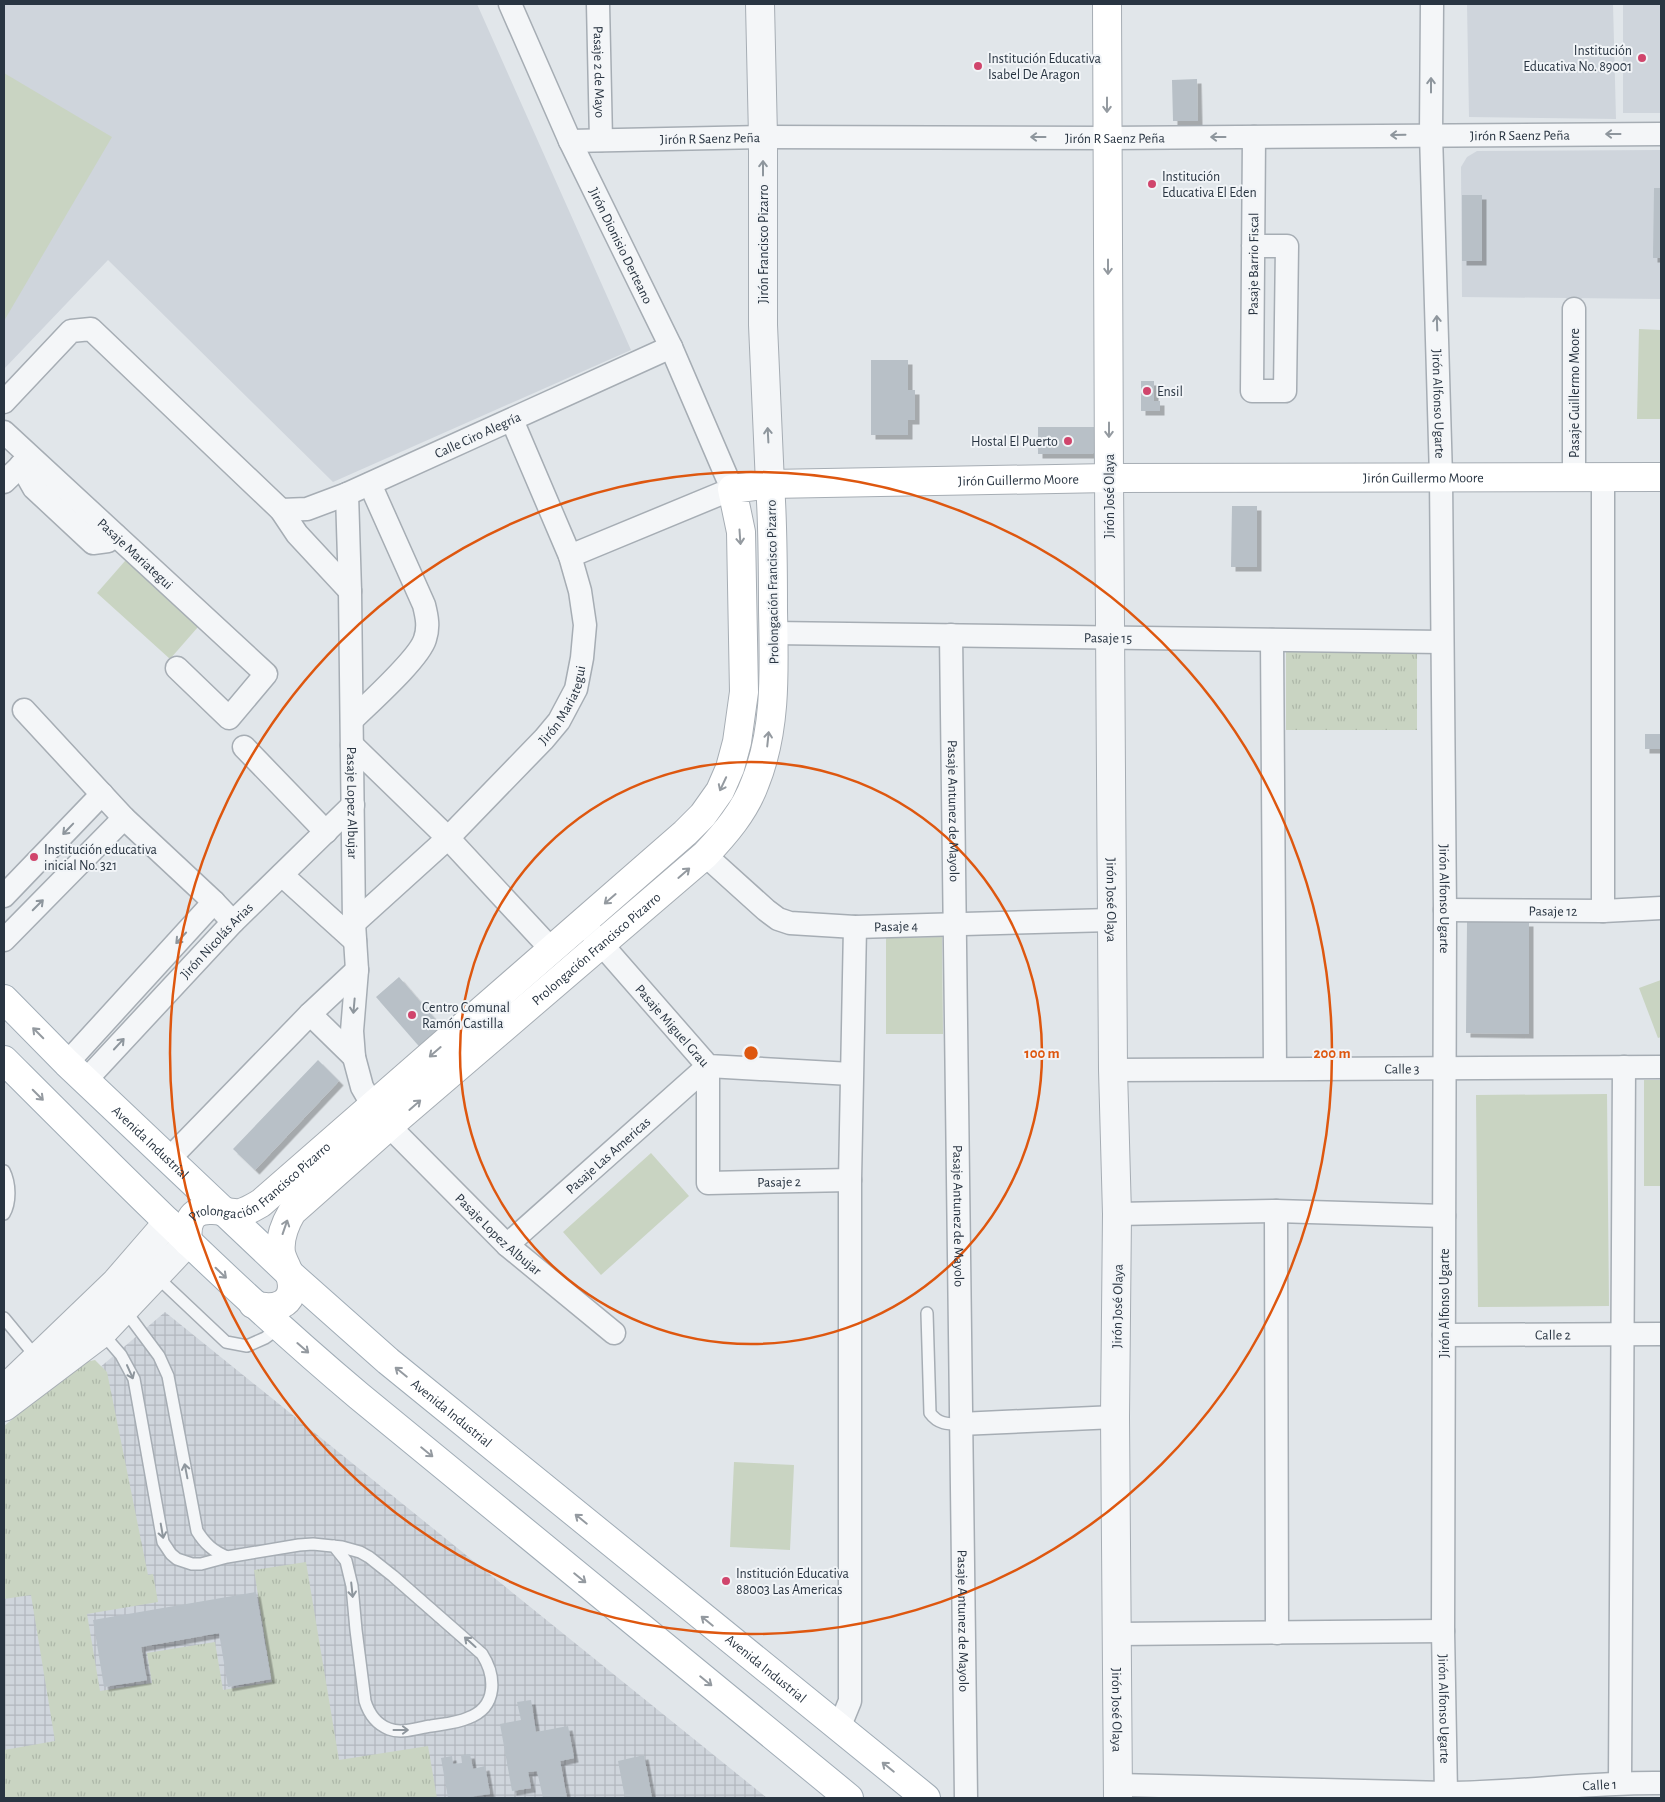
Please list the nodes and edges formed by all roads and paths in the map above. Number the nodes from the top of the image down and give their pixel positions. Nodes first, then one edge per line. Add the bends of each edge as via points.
1 (510, 4) edge
2 (598, 4) edge
3 (760, 4) edge
4 (1107, 4) edge
5 (1432, 4) edge
6 (1431, 134) junction
7 (1661, 134) edge
8 (763, 137) junction
9 (1254, 137) junction
10 (1107, 138) junction
11 (601, 140) junction
12 (570, 141) junction
13 (1253, 246) junction
14 (1574, 309) dead end
15 (671, 347) junction
16 (4, 402) edge
17 (512, 420) junction
18 (4, 432) edge
19 (26, 461) junction
20 (1441, 477) junction
21 (1574, 477) junction
22 (1603, 477) junction
23 (1661, 477) edge
24 (1109, 478) junction
25 (4, 482) edge
26 (370, 484) junction
27 (770, 484) junction
28 (732, 489) junction
29 (347, 494) junction
30 (281, 510) junction
31 (570, 556) junction
32 (350, 591) junction
33 (774, 633) junction
34 (951, 635) junction
35 (1110, 637) junction
36 (1272, 640) junction
37 (1442, 642) junction
38 (178, 668) dead end
39 (24, 710) dead end
40 (352, 720) junction
41 (352, 745) junction
42 (244, 747) dead end
43 (102, 794) junction
44 (353, 805) junction
45 (124, 818) junction
46 (326, 832) junction
47 (448, 838) junction
48 (706, 855) junction
49 (282, 874) junction
50 (4, 896) edge
51 (214, 902) junction
52 (1661, 908) edge
53 (1445, 910) junction
54 (1604, 910) junction
55 (1111, 920) junction
56 (233, 922) junction
57 (583, 923) junction
58 (956, 923) junction
59 (855, 927) junction
60 (354, 932) junction
61 (4, 940) edge
62 (601, 944) junction
63 (552, 950) junction
64 (358, 970) junction
65 (4, 999) edge
66 (310, 1014) junction
67 (354, 1057) junction
68 (4, 1060) edge
69 (708, 1066) junction
70 (1624, 1067) junction
71 (1661, 1067) edge
72 (1275, 1068) junction
73 (1444, 1068) junction
74 (1113, 1070) junction
75 (76, 1071) junction
76 (851, 1074) junction
77 (381, 1116) junction
78 (169, 1159) junction
79 (4, 1170) edge
80 (850, 1180) junction
81 (225, 1212) junction
82 (1276, 1212) junction
83 (4, 1214) edge
84 (1117, 1214) junction
85 (1444, 1216) junction
86 (168, 1222) junction
87 (188, 1242) junction
88 (507, 1245) junction
89 (290, 1274) junction
90 (156, 1276) junction
91 (253, 1304) junction
92 (124, 1309) junction
93 (927, 1313) dead end
94 (4, 1318) edge
95 (279, 1328) junction
96 (102, 1333) junction
97 (614, 1333) dead end
98 (1623, 1334) junction
99 (1661, 1334) edge
100 (1444, 1335) junction
101 (38, 1358) junction
102 (4, 1390) edge
103 (4, 1407) edge
104 (1116, 1418) junction
105 (960, 1424) junction
106 (334, 1546) junction
107 (227, 1557) junction
108 (1443, 1632) junction
109 (1277, 1633) junction
110 (1117, 1634) junction
111 (840, 1728) junction
112 (1620, 1782) junction
113 (1661, 1783) edge
114 (1118, 1792) edge
115 (1446, 1793) junction
116 (1471, 1796) edge
117 (849, 1798) edge
118 (926, 1798) edge
119 (966, 1798) edge

1 - 12 street, Jirón Dionisio Derteano
2 - 11 street, Pasaje 2 de Mayo
3 - 8 street, Jirón Francisco Pizarro
4 -> 10 main road, Jirón José Olaya
6 -> 5 street, Jirón Alfonso Ugarte
7 -> 6 street, Jirón R Saenz Peña
6 -> 9 street, Jirón R Saenz Peña
20 -> 6 street, Jirón Alfonso Ugarte
10 -> 8 street, Jirón R Saenz Peña
8 - 11 street, Jirón R Saenz Peña
27 -> 8 street, Jirón Francisco Pizarro via 763,324
9 -> 10 street, Jirón R Saenz Peña
9 - 13 street, Pasaje Barrio Fiscal
10 -> 24 main road, Jirón José Olaya
11 - 12 street, Jirón R Saenz Peña
12 - 15 street, Jirón Dionisio Derteano
13 - 13 street, Pasaje Barrio Fiscal via 1287,246 1285,392 1252,391
14 - 21 street, Pasaje Guillermo Moore
15 - 17 street, Calle Ciro Alegría
15 - 28 street, Jirón Dionisio Derteano
16 - 30 street via 71,332 91,329
17 - 26 street, Calle Ciro Alegría
17 - 31 street, Jirón Mariategui
18 - 19 street, Pasaje Mariategui
19 - 25 street
19 - 38 street, Pasaje Mariategui via 115,535 266,674 229,718
20 - 21 main road, Jirón Guillermo Moore
20 - 24 main road, Jirón Guillermo Moore
20 - 37 street, Jirón Alfonso Ugarte
21 - 22 main road, Jirón Guillermo Moore
22 - 23 main road, Jirón Guillermo Moore
22 - 54 street
24 - 27 main road, Jirón Guillermo Moore
24 - 35 street, Jirón José Olaya
26 - 29 street, Calle Ciro Alegría
26 - 40 street via 424,605 428,624 425,640 416,655
27 - 28 main road, Jirón Guillermo Moore
27 - 33 main road, Prolongación Francisco Pizarro
28 - 31 street, Jirón Guillermo Moore
28 -> 57 main road, Prolongación Francisco Pizarro via 741,532 744,692 730,768 720,791 703,815
29 - 30 street, Calle Ciro Alegría via 307,509
29 - 32 street, Pasaje Lopez Albujar
30 - 32 street via 297,534
31 - 47 street, Jirón Mariategui via 585,625 576,689 559,721 544,739
32 - 40 street, Pasaje Lopez Albujar
33 - 34 street, Pasaje 15
48 -> 33 main road, Prolongación Francisco Pizarro via 740,812 755,785 767,750 773,693
34 - 35 street, Pasaje 15
34 - 58 street, Pasaje Antunez de Mayolo
35 - 36 street, Pasaje 15
35 - 55 street, Jirón José Olaya
36 - 37 street, Pasaje 15
36 - 72 street
37 - 53 street, Jirón Alfonso Ugarte
39 - 43 street
40 - 41 street, Pasaje Lopez Albujar
41 - 44 street, Pasaje Lopez Albujar
41 - 47 street
42 - 46 street
43 - 45 street
43 -> 50 street
44 - 46 street, Jirón Nicolás Arias
44 - 60 street, Pasaje Lopez Albujar
45 - 51 street
61 -> 45 street
46 - 49 street, Jirón Nicolás Arias
47 - 60 street, Jirón Mariategui
47 - 63 street
48 - 59 street, Pasaje 4 via 778,919 790,923
62 -> 48 main road, Prolongación Francisco Pizarro
49 - 56 street, Jirón Nicolás Arias
49 - 60 street
51 - 56 street
51 -> 75 street, Jirón Nicolás Arias
52 - 54 street, Pasaje 12
53 - 54 street, Pasaje 12
53 - 73 street, Jirón Alfonso Ugarte
55 - 58 street, Pasaje 4
55 - 74 street, Jirón José Olaya
75 -> 56 street, Jirón Nicolás Arias
57 - 62 street, Pasaje Miguel Grau
57 - 63 main road, Prolongación Francisco Pizarro
58 - 59 street, Pasaje 4
58 - 105 street, Pasaje Antunez de Mayolo
59 - 76 street
60 - 64 street, Pasaje Lopez Albujar
62 - 69 street, Pasaje Miguel Grau
77 -> 62 main road, Prolongación Francisco Pizarro
63 -> 77 main road, Prolongación Francisco Pizarro
64 - 66 street
64 -> 67 street, Pasaje Lopez Albujar via 352,1031
75 -> 65 main road, Avenida Industrial
66 - 67 street
66 - 78 street
67 - 77 street, Pasaje Lopez Albujar via 362,1087
68 -> 86 main road
69 - 76 street, Pasaje Miguel Grau
69 - 80 street, Pasaje 2 via 708,1183
69 - 88 street, Pasaje Las Americas
70 - 71 street, Calle 3
70 - 73 street, Calle 3
70 - 98 street
72 - 73 street, Calle 3
72 - 74 street, Calle 3
73 - 85 street, Jirón Alfonso Ugarte
74 - 84 street, Jirón José Olaya
75 - 78 main road, Avenida Industrial
76 - 80 street
77 - 81 main road, Prolongación Francisco Pizarro via 261,1203 238,1213
77 - 88 street, Pasaje Lopez Albujar
89 -> 77 main road, Prolongación Francisco Pizarro via 282,1253 285,1224 292,1212
78 - 81 main road, Avenida Industrial
79 - 83 lane via 9,1206
80 - 111 street via 850,1701
81 - 87 main road, Prolongación Francisco Pizarro via 203,1210 196,1214 187,1226
81 - 89 main road, Avenida Industrial
82 - 84 street
82 - 85 street
82 - 109 street
84 - 104 street, Jirón José Olaya
85 - 100 street, Jirón Alfonso Ugarte
86 - 87 main road
86 - 101 street via 116,1282
87 - 90 street
87 -> 91 main road
88 - 97 street, Pasaje Lopez Albujar
89 - 91 main road, Prolongación Francisco Pizarro via 290,1295 281,1305 267,1308
111 -> 89 main road, Avenida Industrial via 388,1361
90 - 92 street
90 - 95 lane via 226,1342 248,1346
91 - 95 main road
92 - 96 street
107 -> 92 lane via 208,1546 197,1531 168,1376 159,1356
93 - 105 lane via 930,1413 942,1423
94 - 101 lane
95 -> 117 main road
96 - 103 street
96 -> 107 lane via 121,1355 134,1379 163,1542 177,1559 192,1564
98 - 99 street, Calle 2
98 - 100 street, Calle 2
98 - 112 street
100 - 108 street, Jirón Alfonso Ugarte
101 - 102 street
104 - 105 street
104 - 110 street, Jirón José Olaya
105 - 119 street, Pasaje Antunez de Mayolo
106 -> 106 lane via 349,1571 365,1701 374,1719 399,1731 477,1714 488,1701 492,1683 482,1654 369,1557 350,1548
106 - 107 lane via 299,1545
108 - 109 street
108 - 115 street, Jirón Alfonso Ugarte
109 - 110 street
110 - 114 street, Jirón José Olaya
118 -> 111 main road, Avenida Industrial
112 - 113 street, Calle 1
112 - 116 street, Calle 1
114 - 115 street, Calle 1
115 - 116 street, Calle 1

